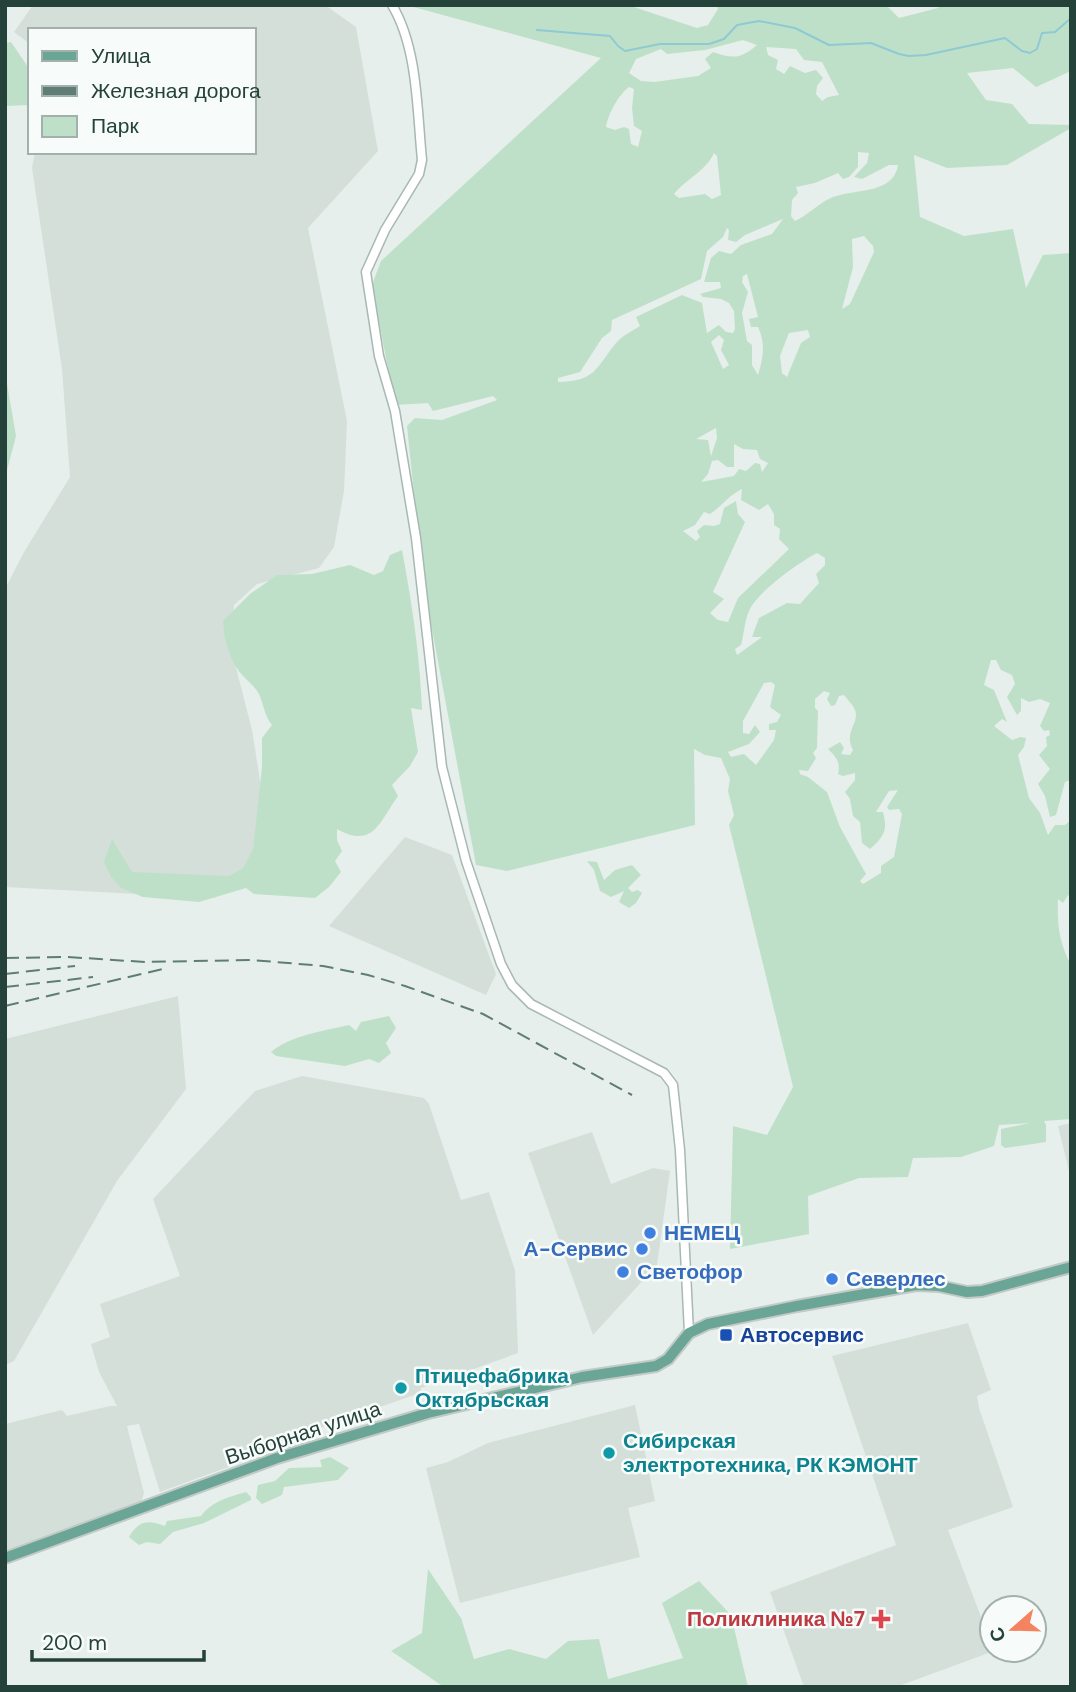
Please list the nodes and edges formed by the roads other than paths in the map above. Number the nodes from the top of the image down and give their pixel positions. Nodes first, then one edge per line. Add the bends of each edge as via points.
1 (392, 5) edge
2 (1071, 1267) edge
3 (689, 1333) junction
4 (5, 1558) edge

1 - 3 street via 410,51 422,160 366,271 416,538 442,767 466,861 512,985 531,1004 664,1073 673,1085
2 - 3 main road via 982,1292 930,1285 892,1289 731,1319
3 - 4 main road, Выборная улица via 668,1359 656,1366 582,1377 429,1413 277,1458

